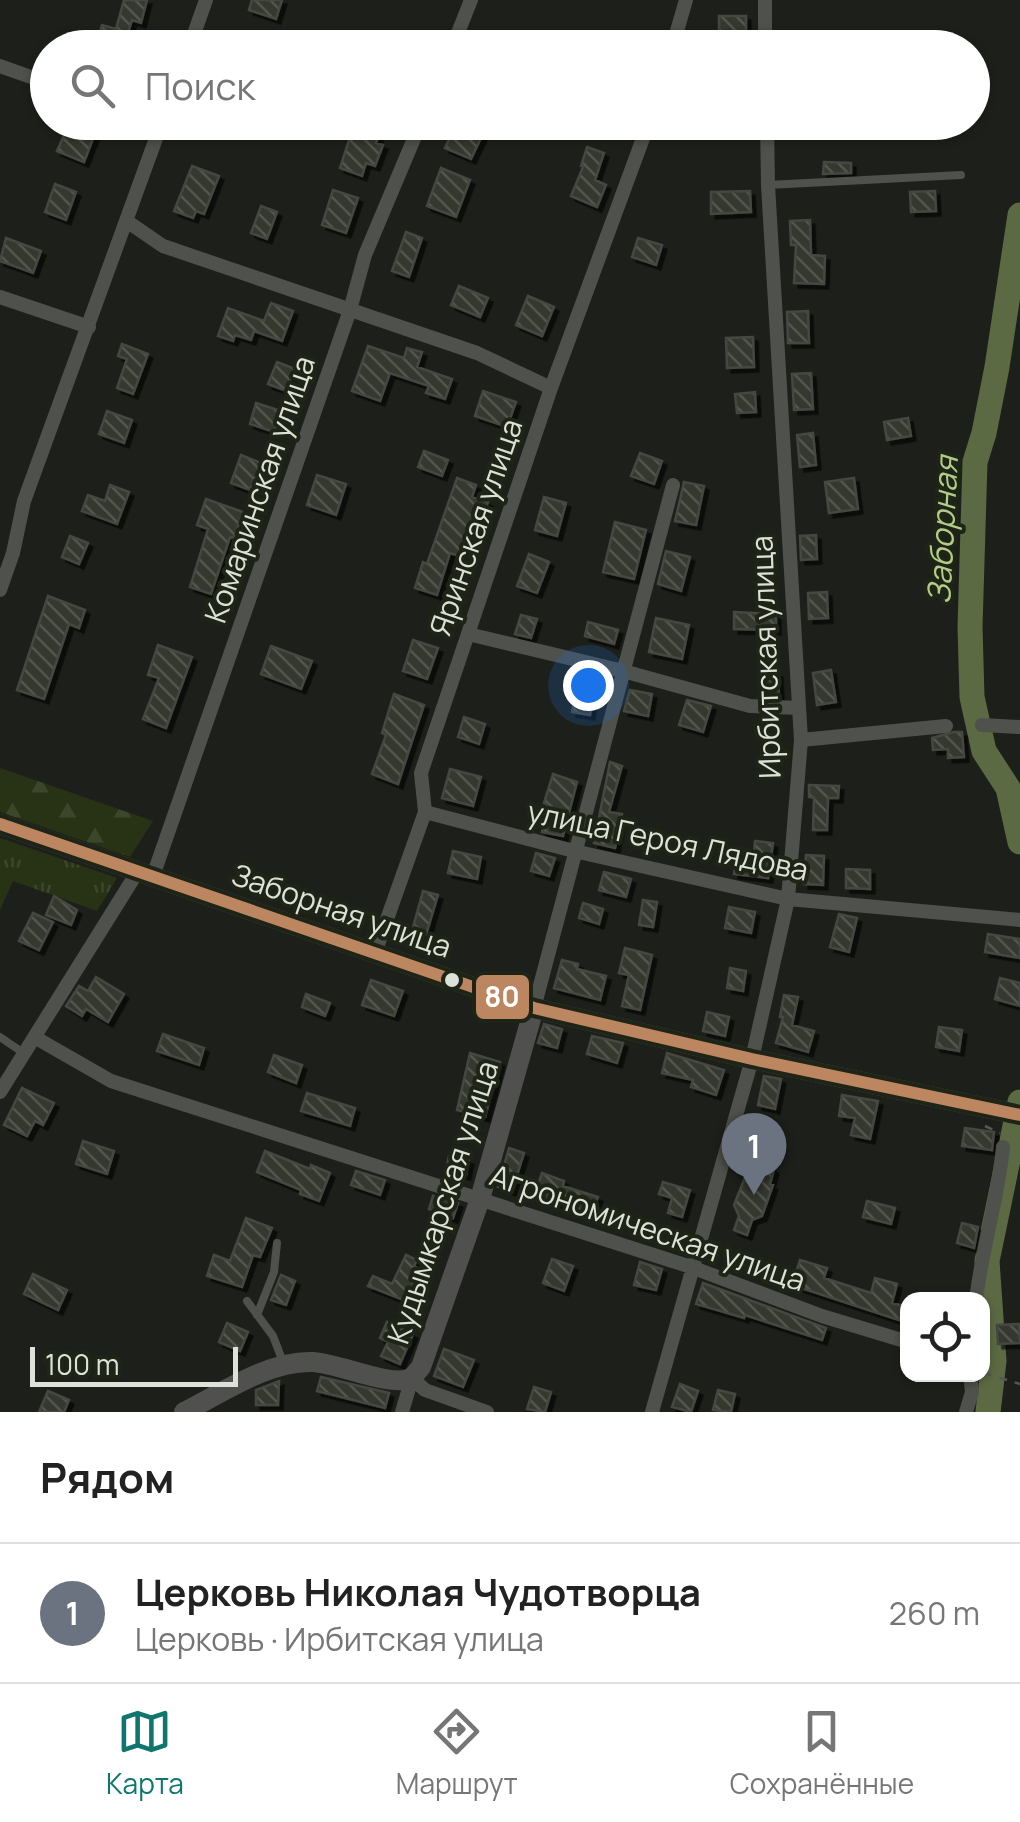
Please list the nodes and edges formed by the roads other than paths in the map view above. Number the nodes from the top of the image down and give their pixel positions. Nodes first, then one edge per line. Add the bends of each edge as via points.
1 (206, 0) edge
2 (471, 0) edge
3 (686, 0) edge
4 (764, 0) edge
5 (195, 30) edge
6 (459, 30) edge
7 (677, 30) edge
8 (765, 30) edge
9 (0, 66) edge
10 (30, 76) edge
11 (156, 140) edge
12 (413, 140) edge
13 (642, 140) edge
14 (767, 140) edge
15 (962, 175) dead end
16 (768, 185) junction
17 (128, 222) junction
18 (0, 297) edge
19 (350, 310) junction
20 (89, 327) junction
21 (550, 388) junction
22 (672, 486) dead end
23 (0, 532) edge
24 (16, 538) junction
25 (0, 590) edge
26 (468, 634) junction
27 (624, 671) junction
28 (799, 708) junction
29 (982, 725) dead end
30 (946, 726) dead end
31 (1020, 728) edge
32 (801, 740) junction
33 (426, 812) junction
34 (0, 824) edge
35 (574, 851) junction
36 (145, 873) junction
37 (788, 899) junction
38 (1020, 920) edge
39 (374, 953) junction
40 (534, 1008) junction
41 (0, 1037) edge
42 (36, 1038) junction
43 (25, 1054) junction
44 (752, 1059) junction
45 (0, 1092) edge
46 (1020, 1115) edge
47 (1003, 1147) dead end
48 (480, 1199) junction
49 (277, 1243) dead end
50 (691, 1267) junction
51 (977, 1292) edge
52 (246, 1301) dead end
53 (257, 1316) junction
54 (900, 1340) edge
55 (284, 1366) junction
56 (412, 1378) junction
57 (971, 1382) edge
58 (184, 1412) edge
59 (402, 1412) edge
60 (488, 1412) edge
61 (652, 1412) edge
62 (966, 1412) edge

1 - 5 street
2 - 6 street
3 - 7 street
4 - 8 street
9 - 10 street
11 - 17 street
12 - 19 street, Комаринская улица
13 - 21 street, Яринская улица
14 - 16 street, Ирбитская улица
15 - 16 lane
16 - 28 street, Ирбитская улица
17 - 19 street via 163,246
17 - 20 street
18 - 20 street
19 - 21 street via 478,353
19 - 36 street, Комаринская улица
20 - 24 street
21 - 26 street, Яринская улица
22 - 27 street, Кудымкарская улица
23 - 24 street
24 - 25 street
26 - 27 street
26 - 33 street, Яринская улица via 421,773
27 - 28 street via 750,706
27 - 35 street, Кудымкарская улица
28 - 32 street, Ирбитская улица
29 - 31 street
30 - 32 street
32 - 37 street, Ирбитская улица
33 - 35 street, улица Героя Лядова
33 - 39 street, Яринская улица
34 - 36 street, Заборная улица
35 - 37 street, улица Героя Лядова
35 - 40 street, Кудымкарская улица
36 - 39 street, Заборная улица
36 - 42 street, Комаринская улица
37 - 38 street, улица Героя Лядова
37 - 44 street, Ирбитская улица
39 - 40 street, Заборная улица
40 - 44 street, Заборная улица
40 - 48 street, Кудымкарская улица
41 - 43 lane
42 - 43 street, Комаринская улица
42 - 48 street, Агрономическая улица via 111,1081
43 - 45 street, Комаринская улица
44 - 46 street, Заборная улица
44 - 50 street, Ирбитская улица
47 - 51 street
48 - 50 street, Агрономическая улица
48 - 56 street, Кудымкарская улица
49 - 53 lane
50 - 54 street, Агрономическая улица
50 - 61 street, Ирбитская улица
52 - 53 lane
53 - 55 lane
55 - 56 street via 332,1364 395,1381
55 - 58 street
56 - 59 street, Кудымкарская улица
56 - 60 street via 425,1390
57 - 62 street

